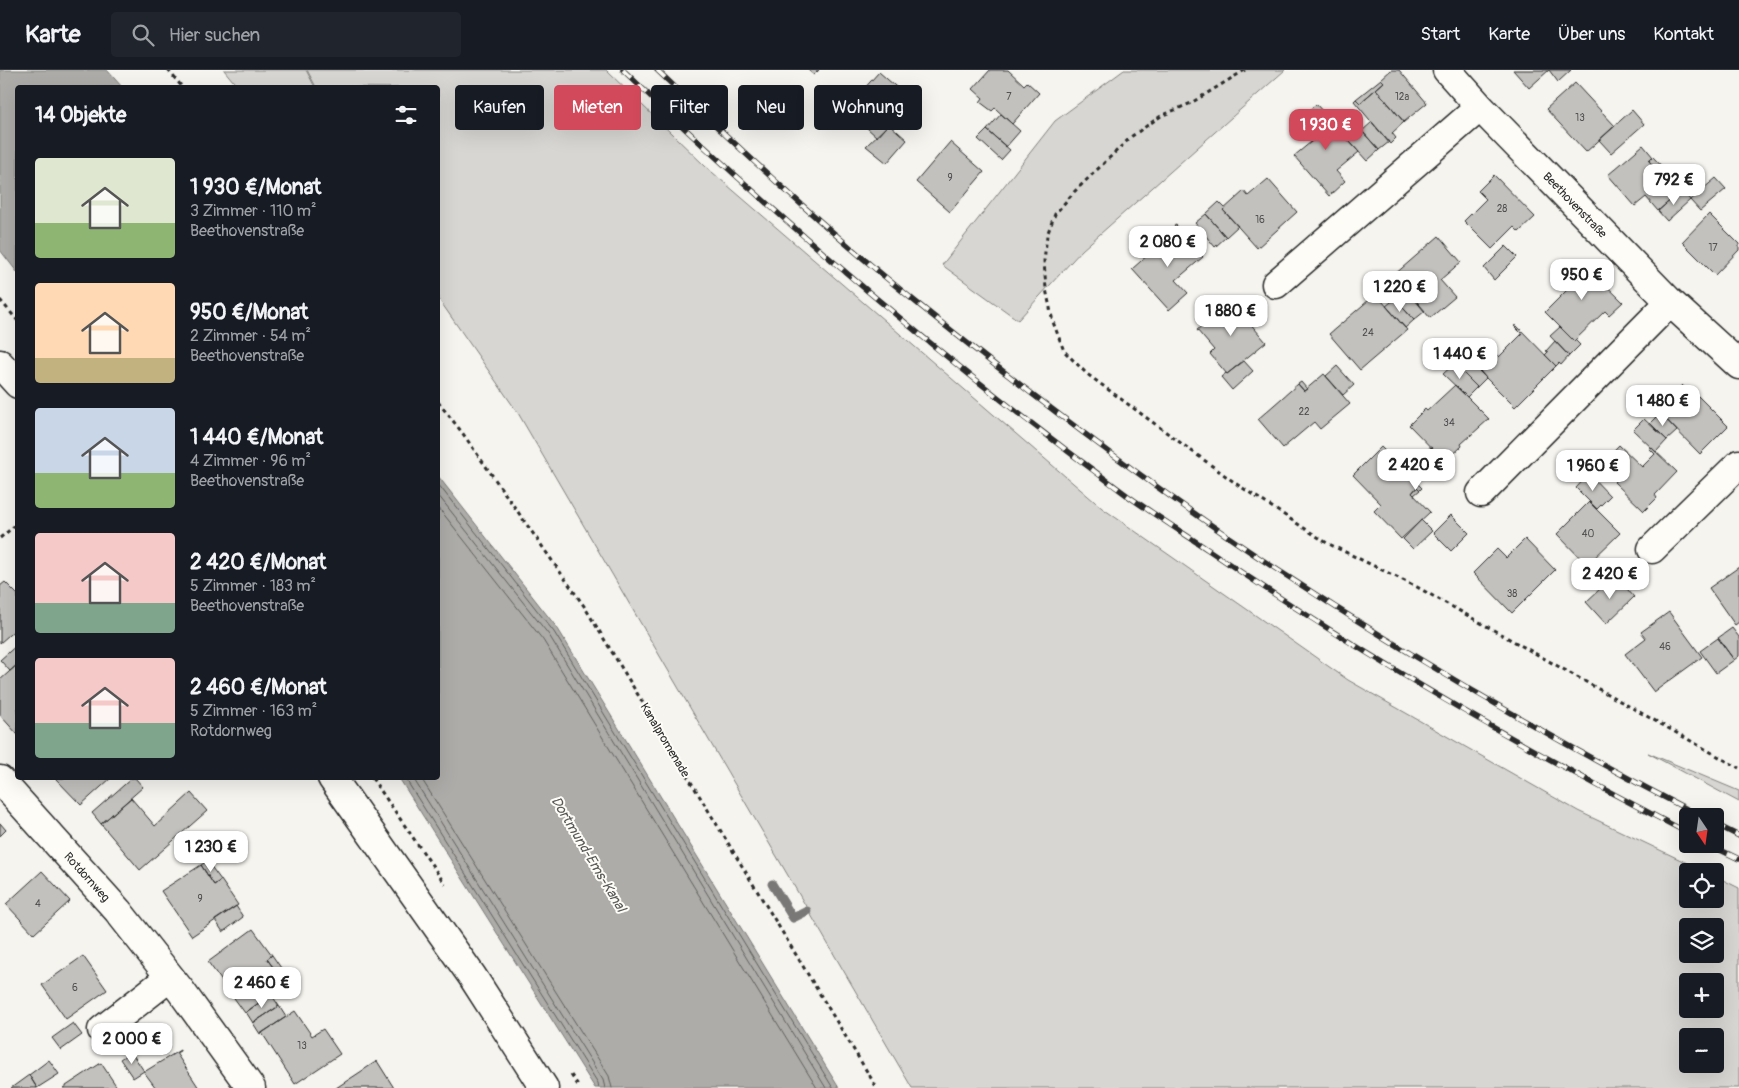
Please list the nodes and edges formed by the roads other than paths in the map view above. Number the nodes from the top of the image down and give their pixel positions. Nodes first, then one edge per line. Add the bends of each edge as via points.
1 (1447, 70) edge
2 (1480, 107) junction
3 (1276, 284) dead end
4 (1670, 302) junction
5 (0, 364) edge
6 (1739, 365) edge
7 (15, 381) edge
8 (1739, 464) edge
9 (1481, 493) dead end
10 (1652, 549) dead end
11 (0, 780) edge
12 (333, 780) edge
13 (170, 977) junction
14 (102, 1030) dead end
15 (251, 1088) edge
16 (544, 1088) edge

1 - 2 street, Beethovenstraße
2 - 3 street
2 - 4 street, Beethovenstraße
4 - 6 street, Beethovenstraße
4 - 9 street
5 - 7 street
8 - 10 street
11 - 13 street, Rotdornweg via 118,911
12 - 16 street via 472,976
13 - 14 street
13 - 15 street, Rotdornweg

